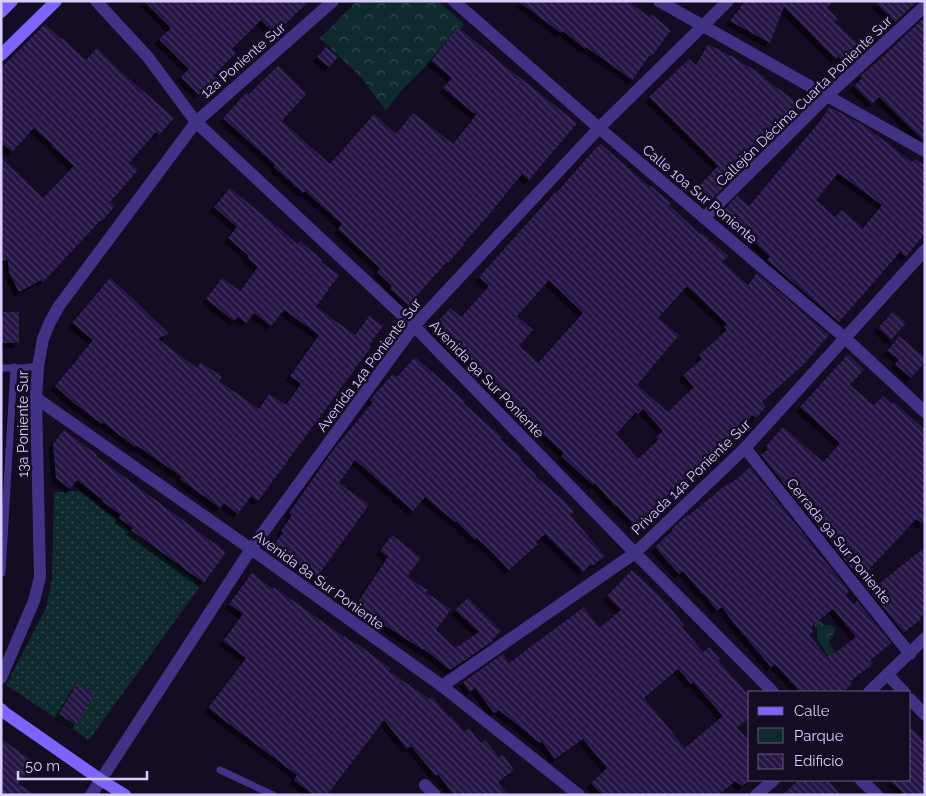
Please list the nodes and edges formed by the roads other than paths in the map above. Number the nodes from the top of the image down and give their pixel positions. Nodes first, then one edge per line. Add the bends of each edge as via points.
1 (12, 1) edge
2 (56, 1) edge
3 (96, 1) edge
4 (333, 1) edge
5 (454, 1) edge
6 (659, 1) edge
7 (728, 1) edge
8 (925, 6) edge
9 (1, 12) edge
10 (702, 26) junction
11 (1, 55) edge
12 (828, 95) junction
13 (196, 122) junction
14 (599, 128) junction
15 (925, 150) edge
16 (704, 218) junction
17 (925, 250) edge
18 (414, 326) junction
19 (845, 338) junction
20 (38, 366) junction
21 (14, 367) junction
22 (1, 368) edge
23 (36, 398) junction
24 (925, 412) edge
25 (745, 448) junction
26 (251, 549) junction
27 (635, 553) junction
28 (2, 572) edge
29 (925, 638) edge
30 (910, 654) junction
31 (887, 674) junction
32 (1, 678) edge
33 (442, 686) junction
34 (772, 691) edge
35 (870, 691) edge
36 (903, 691) edge
37 (911, 700) edge
38 (2, 712) edge
39 (925, 716) edge
40 (220, 770) dead end
41 (101, 780) junction
42 (773, 781) edge
43 (863, 781) edge
44 (425, 785) dead end
45 (91, 795) edge
46 (126, 795) edge
47 (273, 795) edge
48 (435, 795) edge
49 (579, 795) edge
50 (756, 795) edge
51 (877, 795) edge

1 - 9 main road
2 - 11 main road
3 - 13 street, Avenida 9a Sur Poniente via 147,56
4 - 13 street, 12a Poniente Sur
5 - 14 street, Calle 10a Sur Poniente
6 - 10 street
7 - 10 street, Avenida 14a Poniente Sur
8 - 12 street, Callejón Décima Cuarta Poniente Sur
10 - 12 street
10 - 14 street, Avenida 14a Poniente Sur
12 - 15 street
12 - 16 street, Callejón Décima Cuarta Poniente Sur
13 - 18 street, Avenida 9a Sur Poniente
13 - 20 street, 13a Poniente Sur via 60,306 43,339
14 - 16 street, Calle 10a Sur Poniente
14 - 18 street, Avenida 14a Poniente Sur
16 - 19 street, Calle 10a Sur Poniente
17 - 19 street, Privada 14a Poniente Sur
18 - 26 street, Avenida 14a Poniente Sur
18 - 27 street, Avenida 9a Sur Poniente
19 - 24 street, Calle 10a Sur Poniente
19 - 25 street, Privada 14a Poniente Sur
20 - 21 lane
20 - 23 street, 13a Poniente Sur
21 - 22 lane
21 - 28 lane
23 - 26 street, Avenida 8a Sur Poniente
23 - 32 street, 13a Poniente Sur via 40,577 34,601
25 - 27 street, Privada 14a Poniente Sur
25 - 30 street, Cerrada 9a Sur Poniente
26 - 33 street, Avenida 8a Sur Poniente
26 - 41 street, Avenida 14a Poniente Sur
27 - 33 street, Privada 14a Poniente Sur
27 - 34 street, Avenida 9a Sur Poniente
29 - 30 street
30 - 31 street
31 - 35 street
31 - 36 street
33 - 49 street, Avenida 8a Sur Poniente
37 - 39 street
38 - 41 main road
40 - 47 lane
41 - 45 street, Avenida 14a Poniente Sur
41 - 46 main road
42 - 50 street
43 - 51 street
44 - 48 street

